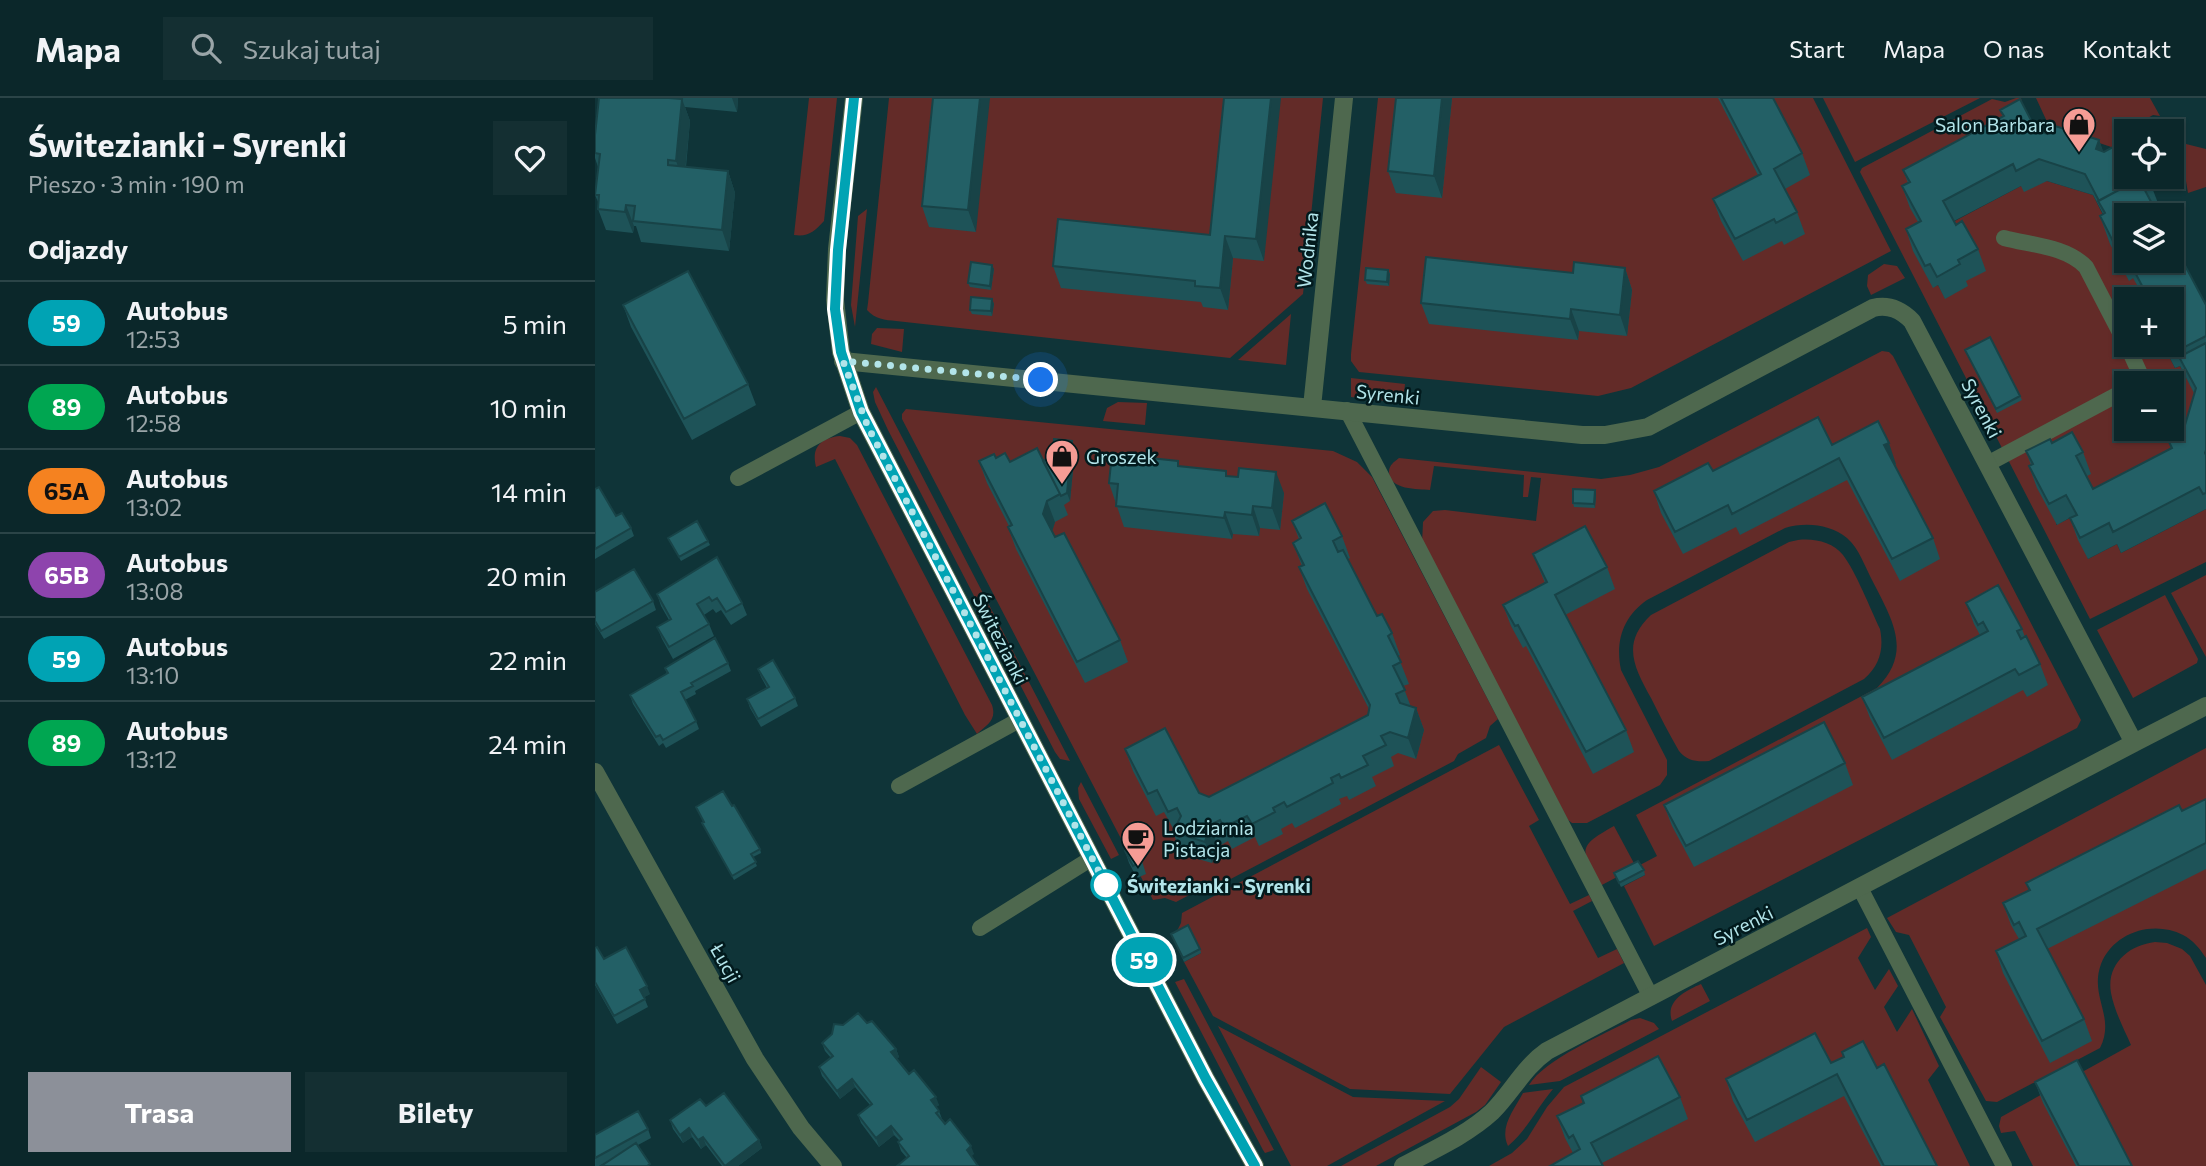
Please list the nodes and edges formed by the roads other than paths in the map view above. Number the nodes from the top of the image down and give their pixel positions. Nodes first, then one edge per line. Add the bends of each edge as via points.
1 (854, 98) edge
2 (1344, 98) edge
3 (2004, 238) dead end
4 (2114, 320) edge
5 (843, 361) junction
6 (2114, 396) edge
7 (1312, 407) junction
8 (1347, 410) junction
9 (861, 412) junction
10 (1989, 463) junction
11 (739, 478) dead end
12 (2206, 706) edge
13 (1019, 720) junction
14 (2134, 743) junction
15 (595, 772) edge
16 (899, 786) dead end
17 (1092, 858) junction
18 (1860, 888) junction
19 (980, 928) dead end
20 (1651, 997) junction
21 (833, 1166) edge
22 (1255, 1166) edge
23 (1403, 1166) edge
24 (2004, 1166) edge

1 - 5 street, Świtezianki via 835,293
2 - 7 street, Wodnika
3 - 4 lane via 2077,258
5 - 7 street, Syrenki
5 - 9 street, Świtezianki
6 - 10 lane
7 - 8 street, Syrenki
8 - 10 street, Syrenki via 1582,435 1648,427 1883,306 1912,321
8 - 20 lane
9 - 11 lane
9 - 13 street, Świtezianki
10 - 14 street, Syrenki
12 - 14 street
13 - 16 lane
13 - 17 street, Świtezianki
14 - 18 street, Syrenki
15 - 21 street, Łucji via 755,1059
17 - 19 lane
17 - 22 street, Świtezianki
18 - 20 street, Syrenki
18 - 24 lane
20 - 23 street, Syrenki via 1547,1051 1483,1119

